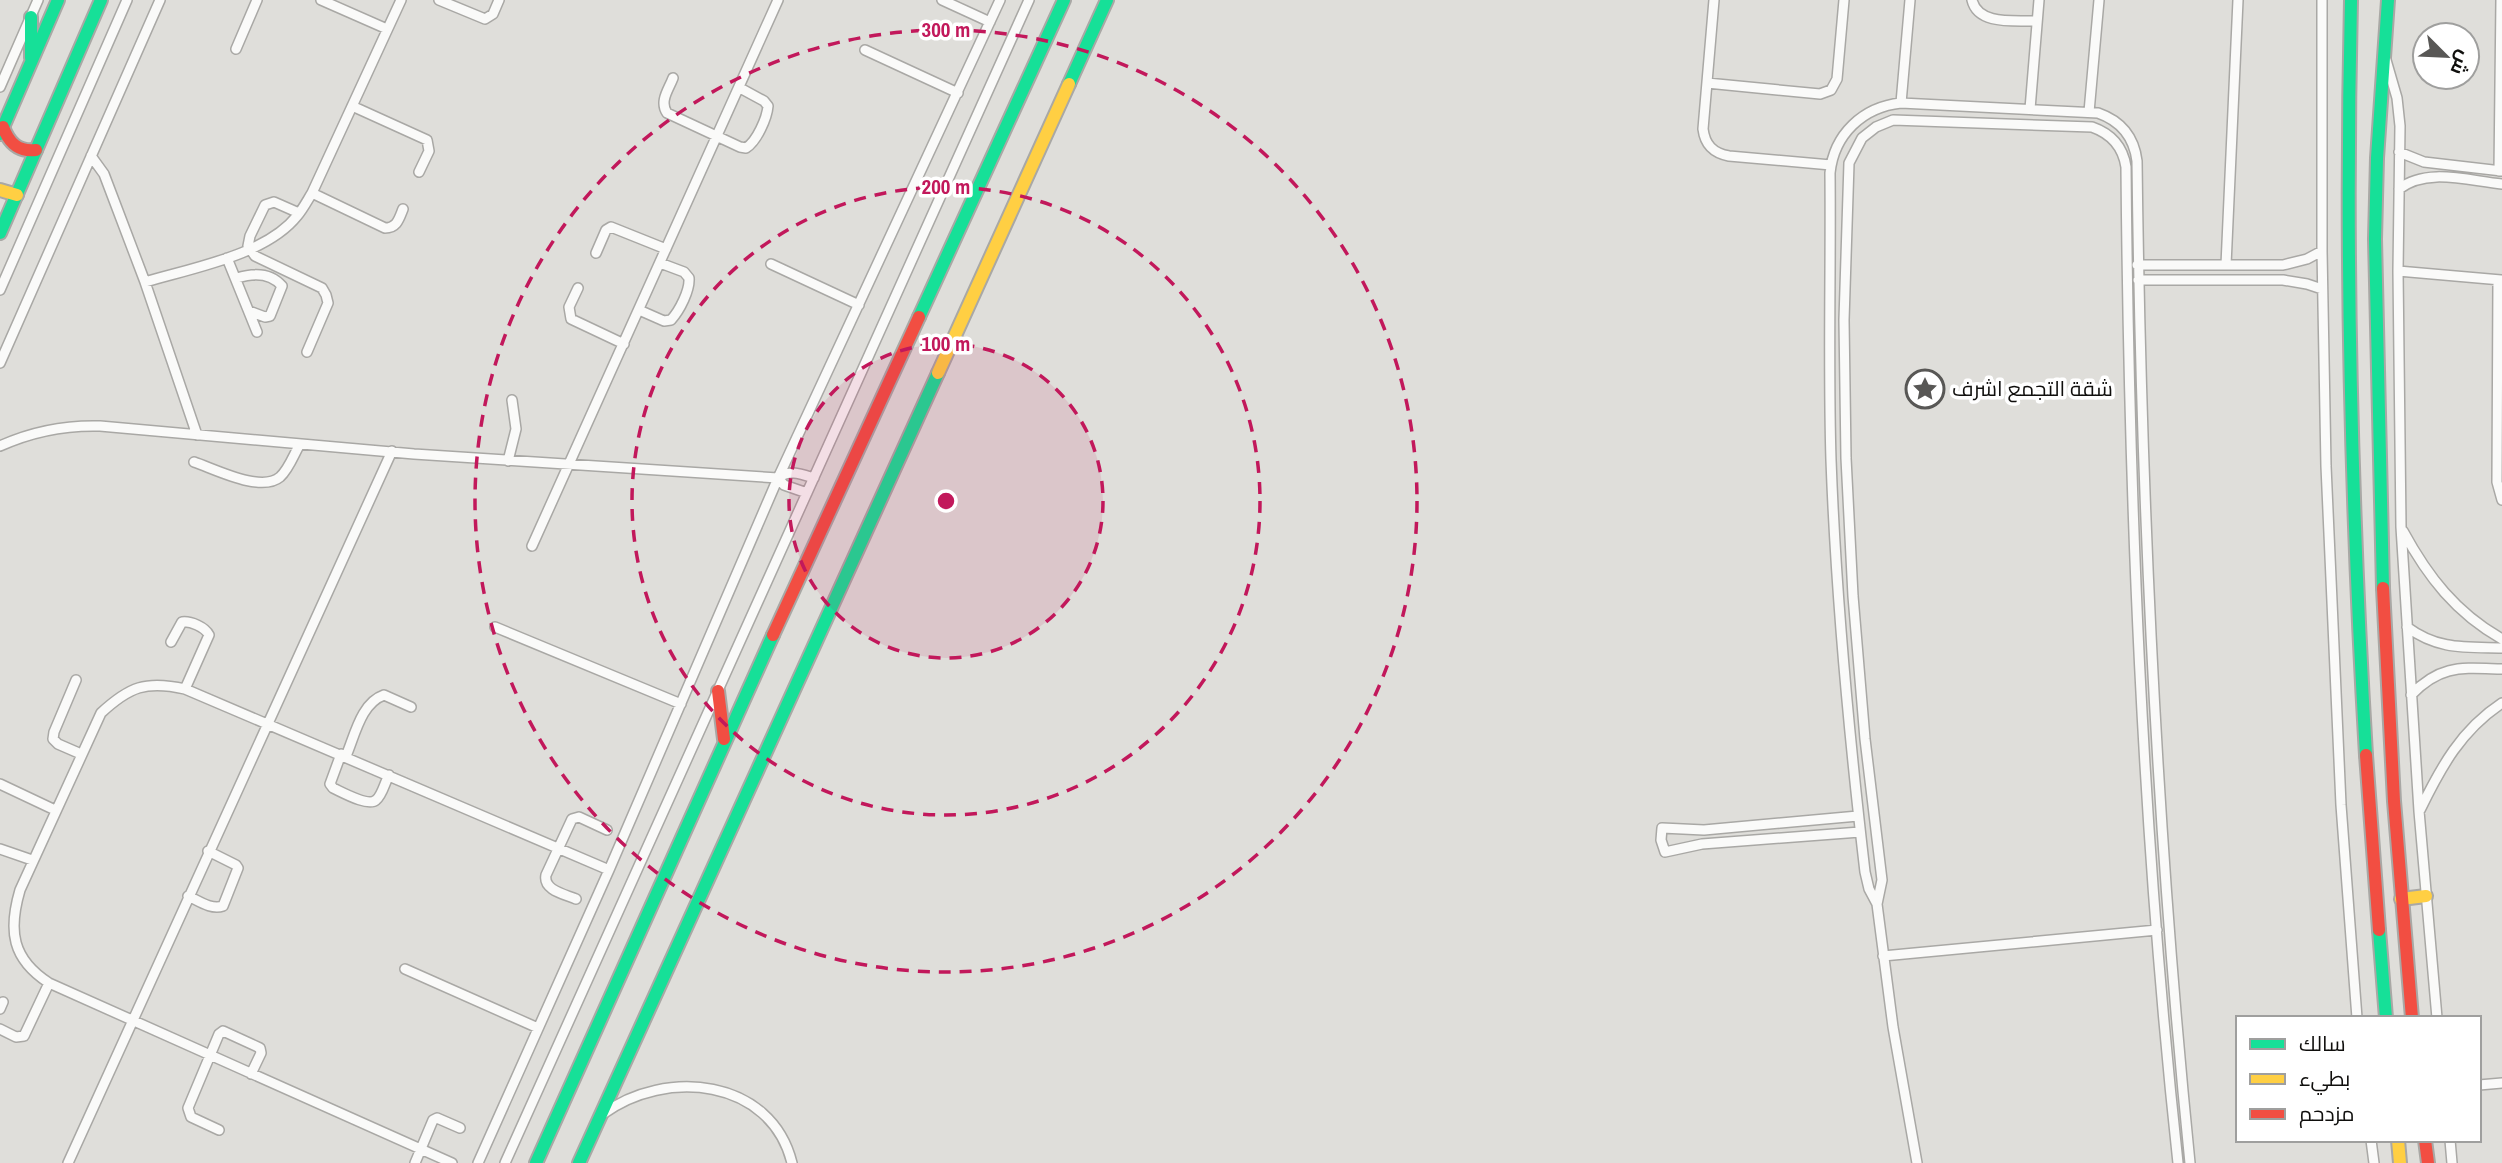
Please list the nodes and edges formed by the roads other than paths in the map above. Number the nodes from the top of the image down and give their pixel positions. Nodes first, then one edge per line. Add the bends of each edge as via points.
1 (38, 0) edge
2 (58, 0) edge
3 (101, 0) edge
4 (127, 0) edge
5 (160, 0) edge
6 (257, 0) edge
7 (321, 0) edge
8 (401, 0) edge
9 (439, 0) edge
10 (499, 0) edge
11 (778, 0) edge
12 (942, 0) edge
13 (1000, 0) edge
14 (1029, 0) edge
15 (1064, 0) edge
16 (1107, 0) edge
17 (1714, 0) edge
18 (1844, 0) edge
19 (1910, 0) edge
20 (1972, 0) edge
21 (2039, 0) edge
22 (2099, 0) edge
23 (2238, 0) edge
24 (2322, 0) edge
25 (2351, 0) edge
26 (2388, 0) edge
27 (2501, 0) edge
28 (31, 17) junction
29 (2037, 21) junction
30 (990, 22) junction
31 (387, 29) junction
32 (236, 49) dead end
33 (865, 50) dead end
34 (2385, 58) junction
35 (32, 63) junction
36 (674, 78) dead end
37 (1707, 83) junction
38 (0, 87) edge
39 (740, 88) junction
40 (958, 93) junction
41 (1901, 103) junction
42 (352, 106) junction
43 (2030, 109) junction
44 (2090, 112) junction
45 (2, 131) edge
46 (718, 136) junction
47 (36, 150) junction
48 (2399, 152) junction
49 (91, 156) junction
50 (1831, 165) junction
51 (2500, 171) edge
52 (419, 172) dead end
53 (2502, 184) edge
54 (2399, 189) junction
55 (0, 190) edge
56 (312, 194) junction
57 (16, 195) junction
58 (403, 209) dead end
59 (299, 213) junction
60 (1830, 232) junction
61 (1846, 232) junction
62 (0, 233) edge
63 (249, 249) junction
64 (666, 249) junction
65 (2322, 251) junction
66 (596, 253) dead end
67 (227, 258) junction
68 (660, 262) junction
69 (2134, 262) junction
70 (771, 264) dead end
71 (2291, 264) junction
72 (2226, 265) junction
73 (2250, 265) junction
74 (2398, 271) junction
75 (237, 278) junction
76 (2250, 279) junction
77 (2138, 280) junction
78 (2291, 280) junction
79 (2500, 280) edge
80 (145, 282) junction
81 (578, 288) dead end
82 (2322, 289) junction
83 (0, 290) edge
84 (859, 305) junction
85 (639, 310) junction
86 (249, 311) junction
87 (257, 332) dead end
88 (624, 344) junction
89 (307, 352) dead end
90 (0, 363) edge
91 (2500, 380) edge
92 (512, 400) dead end
93 (197, 435) junction
94 (300, 444) junction
95 (0, 446) edge
96 (392, 451) junction
97 (508, 461) junction
98 (194, 462) dead end
99 (568, 465) junction
100 (778, 478) junction
101 (814, 478) junction
102 (807, 493) junction
103 (2502, 499) edge
104 (1849, 515) junction
105 (1833, 516) junction
106 (2401, 527) junction
107 (532, 545) dead end
108 (495, 627) dead end
109 (2407, 627) junction
110 (2502, 639) edge
111 (171, 642) dead end
112 (2502, 648) edge
113 (2502, 669) edge
114 (76, 680) dead end
115 (2140, 681) junction
116 (2151, 681) junction
117 (185, 689) junction
118 (718, 691) junction
119 (2411, 695) junction
120 (2502, 703) edge
121 (681, 704) junction
122 (411, 707) dead end
123 (267, 722) junction
124 (1865, 739) junction
125 (1850, 741) junction
126 (724, 742) junction
127 (81, 754) junction
128 (344, 755) junction
129 (389, 775) junction
130 (0, 784) edge
131 (55, 810) junction
132 (2419, 811) junction
133 (1858, 816) junction
134 (2160, 823) junction
135 (2148, 824) junction
136 (607, 830) dead end
137 (1860, 832) junction
138 (558, 848) junction
139 (0, 849) edge
140 (208, 851) junction
141 (32, 860) junction
142 (609, 870) junction
143 (188, 896) junction
144 (2426, 897) junction
145 (576, 899) dead end
146 (2401, 899) junction
147 (1877, 904) junction
148 (2157, 930) junction
149 (1883, 956) junction
150 (405, 969) dead end
151 (49, 984) junction
152 (2357, 1016) edge
153 (2386, 1016) edge
154 (2412, 1016) edge
155 (2437, 1016) edge
156 (132, 1022) junction
157 (538, 1028) junction
158 (0, 1029) edge
159 (209, 1056) junction
160 (251, 1074) junction
161 (2502, 1083) edge
162 (2182, 1084) junction
163 (2481, 1085) edge
164 (2169, 1086) junction
165 (601, 1115) junction
166 (460, 1128) dead end
167 (219, 1130) dead end
168 (2371, 1142) edge
169 (2398, 1142) edge
170 (2425, 1142) edge
171 (2450, 1142) edge
172 (420, 1149) junction
173 (68, 1163) edge
174 (415, 1163) edge
175 (452, 1163) edge
176 (478, 1163) edge
177 (505, 1163) edge
178 (536, 1163) edge
179 (579, 1163) edge
180 (792, 1163) edge
181 (1917, 1163) edge
182 (2178, 1163) edge
183 (2190, 1163) edge
184 (2374, 1163) edge
185 (2400, 1163) edge
186 (2428, 1163) edge
187 (2452, 1163) edge

1 - 28 street
2 - 35 street
3 - 47 street
4 - 83 street
5 - 49 street
6 - 32 street
7 - 31 street
8 - 31 street
9 - 10 street via 485,19
11 - 39 street
12 - 30 street
13 - 30 street
14 - 101 street
15 - 126 street
16 - 165 street
17 - 37 street
18 - 37 street via 1837,79 1828,92
19 - 41 street
20 - 29 street via 1985,17
21 - 29 street
22 - 44 street
23 - 72 street
24 - 65 street
25 - 153 street via 2347,211 2351,451 2363,720
26 - 34 street
27 - 51 street
28 - 35 street
28 - 38 street
29 - 43 street
30 - 40 street
31 - 42 street
33 - 40 street
34 - 48 street via 2397,98
34 - 146 street via 2375,298 2384,620
35 - 45 street
36 - 46 street via 664,100 667,113
37 - 50 street via 1703,129 1713,151
39 - 46 street
39 - 46 street via 766,103 767,112 750,146 743,148
40 - 84 street
41 - 43 street
41 - 50 street via 1879,107 1859,118 1844,134
42 - 52 street via 428,140 429,151
42 - 56 street
43 - 44 street
44 - 69 street via 2120,124 2134,145
45 - 47 street via 14,146
46 - 64 street
47 - 57 street
48 - 51 street via 2424,162
48 - 54 street
49 - 80 street via 104,174
49 - 90 street
50 - 60 street
53 - 54 street via 2425,177
54 - 74 street
55 - 57 street
56 - 58 street via 385,228 398,222
56 - 59 street
57 - 62 street
59 - 63 street via 277,234
59 - 63 street via 274,202 265,205 250,236
60 - 61 street
60 - 105 street
61 - 69 street via 1847,172 1852,154 1862,138 1884,123 1902,119 2085,125 2107,133 2125,159
61 - 104 street
63 - 67 street
63 - 89 street via 322,288 326,295 328,303
64 - 66 street via 611,227
64 - 68 street
65 - 71 street
65 - 82 street
67 - 75 street
67 - 80 street
68 - 85 street
68 - 85 street via 684,272 689,285 671,320
69 - 72 street
69 - 77 street
69 - 115 street via 2131,471
70 - 84 street
71 - 73 street
71 - 78 street
72 - 73 street
73 - 76 street
74 - 79 street
74 - 106 street
75 - 86 street
75 - 86 street via 257,273 282,286 270,316
76 - 77 street
76 - 78 street
77 - 116 street
78 - 82 street
79 - 91 street
80 - 93 street
81 - 88 street via 569,307 571,319
82 - 152 street via 2335,692
84 - 100 street
85 - 88 street
86 - 87 street
88 - 99 street
91 - 103 street via 2497,482
92 - 97 street via 516,429
93 - 94 street
93 - 95 street via 78,426 34,433
94 - 96 street
94 - 98 street via 282,475 263,484
96 - 97 street
96 - 123 street
97 - 99 street
99 - 100 street
99 - 107 street
100 - 101 street via 793,473
100 - 102 street
100 - 121 street
101 - 102 street
102 - 118 street
104 - 105 street
104 - 124 street
105 - 125 street
106 - 109 street
106 - 110 street via 2422,565 2449,599
108 - 121 street
109 - 112 street via 2421,638 2445,646
109 - 119 street
111 - 117 street via 182,622 209,635
113 - 119 street via 2448,670
114 - 127 street via 53,738
115 - 116 street
115 - 135 street
116 - 134 street
117 - 123 street
117 - 127 street via 147,685 121,694 101,713
118 - 126 street
118 - 177 street
119 - 132 street
120 - 132 street via 2454,747
121 - 142 street
122 - 128 street via 384,695 376,698 368,704
123 - 128 street
123 - 140 street
124 - 125 street
124 - 147 street via 1882,880
125 - 133 street
126 - 178 street
127 - 131 street
128 - 129 street
128 - 129 street via 331,778 333,788 373,803
129 - 138 street
130 - 131 street
131 - 141 street
132 - 144 street
133 - 137 street
133 - 137 street via 1704,830 1662,828 1661,840 1665,852 1702,844
134 - 135 street
134 - 162 street
135 - 148 street
136 - 138 street via 574,817
137 - 147 street via 1866,880
138 - 142 street
138 - 145 street via 545,883
139 - 141 street
140 - 143 street
140 - 143 street via 238,868 223,906 212,907
141 - 151 street via 13,914 15,939 24,963
142 - 157 street
143 - 156 street
144 - 146 street
144 - 155 street
146 - 154 street
147 - 149 street
148 - 149 street
148 - 164 street
149 - 181 street
150 - 157 street
151 - 156 street
151 - 158 street via 24,1036
156 - 159 street
156 - 173 street
157 - 176 street
159 - 160 street
159 - 160 street via 219,1034 228,1032 260,1048
159 - 167 street via 188,1108 191,1116
160 - 172 street
161 - 163 street
162 - 164 street
162 - 183 street
164 - 182 street
165 - 179 street
165 - 180 street via 646,1092 687,1087 718,1091 743,1099 769,1117 787,1144
166 - 172 street via 434,1119
168 - 184 street
169 - 185 street
170 - 186 street
171 - 187 street
172 - 174 street
172 - 175 street

